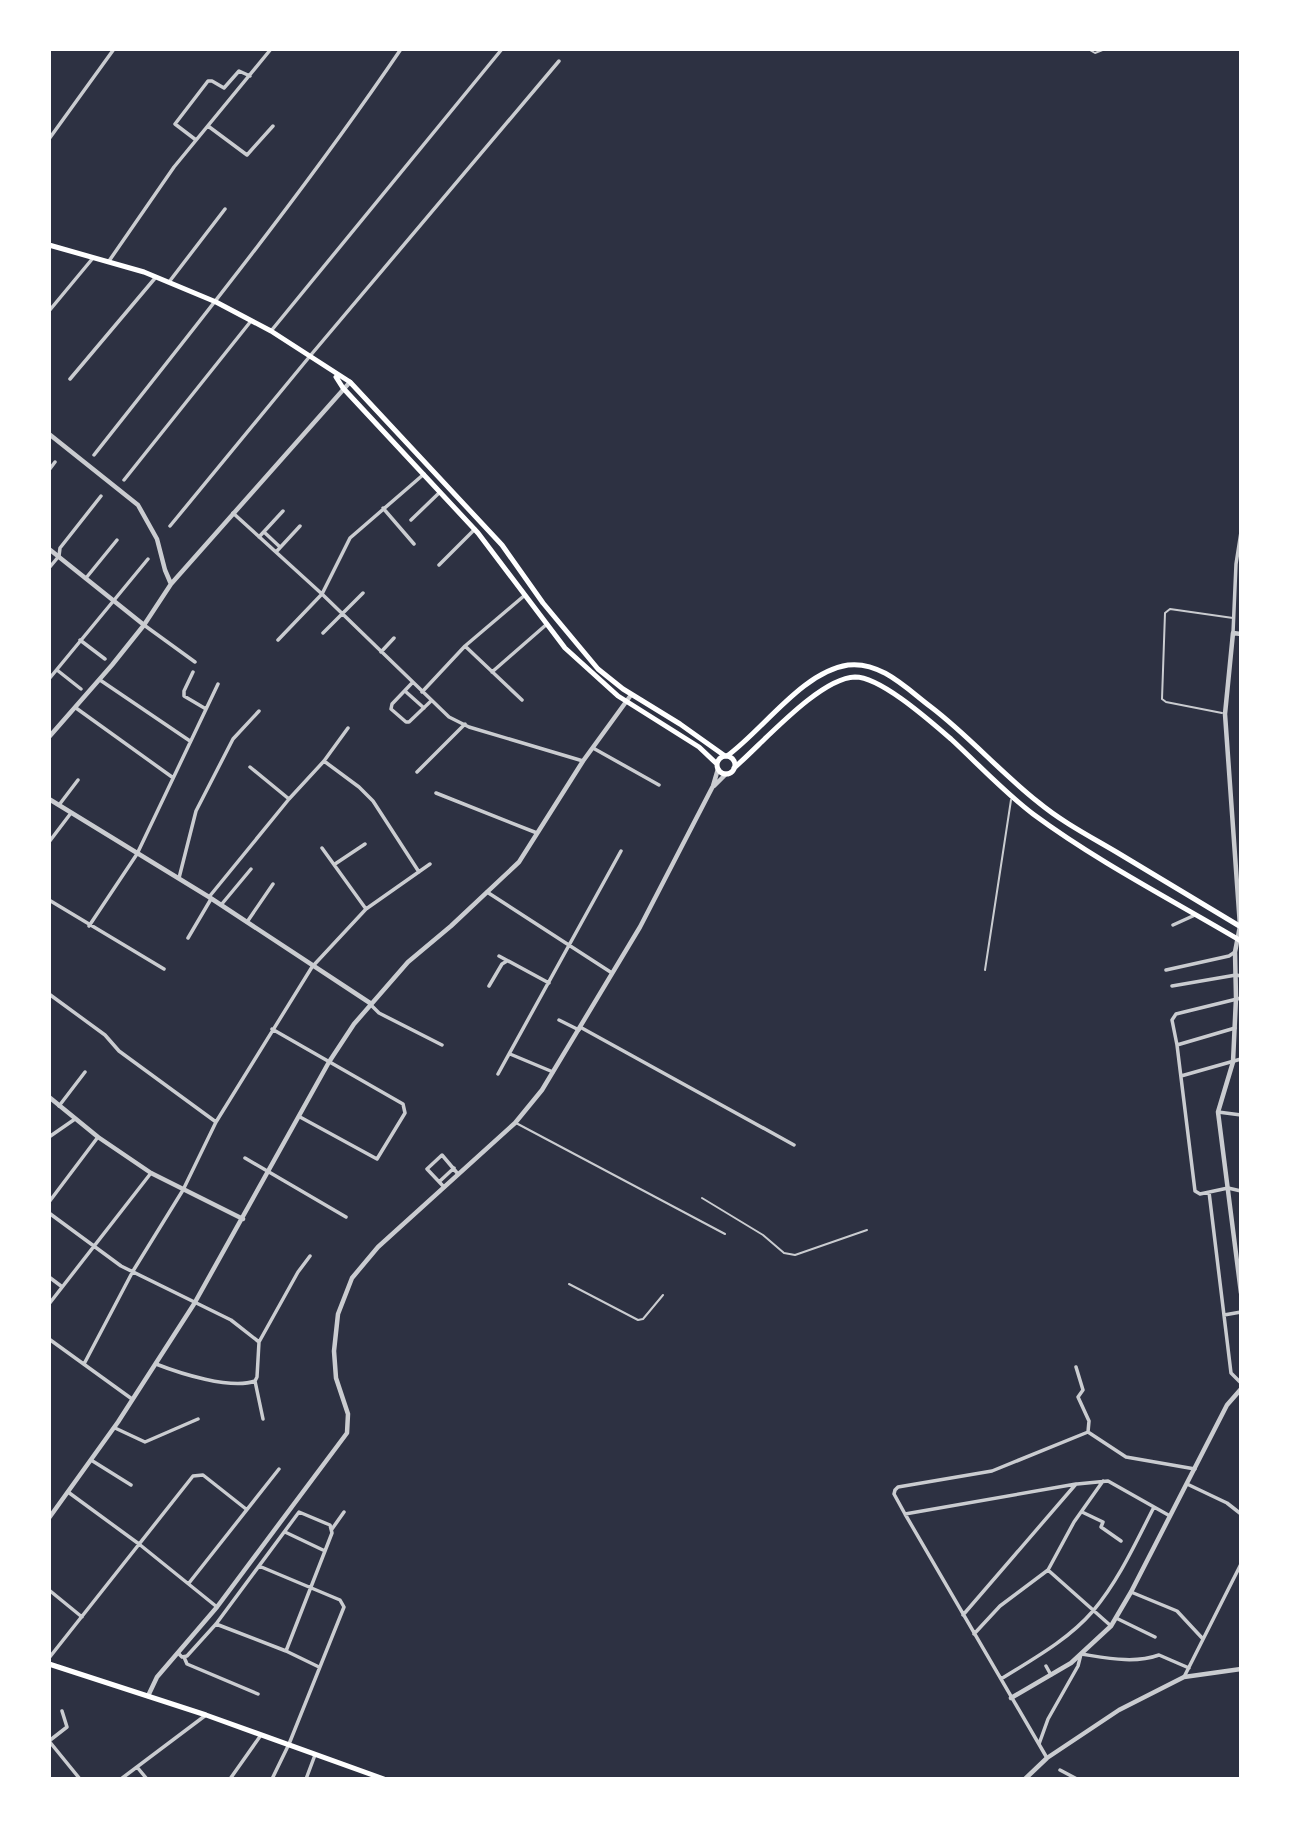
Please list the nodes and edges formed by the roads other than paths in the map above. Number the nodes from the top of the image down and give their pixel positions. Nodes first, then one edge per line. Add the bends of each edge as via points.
1 (114, 49) edge
2 (271, 49) edge
3 (401, 49) edge
4 (502, 49) edge
5 (1088, 49) edge
6 (1105, 49) edge
7 (559, 61) dead end
8 (250, 76) junction
9 (208, 126) junction
10 (273, 126) dead end
11 (49, 139) edge
12 (196, 140) junction
13 (225, 209) dead end
14 (49, 245) edge
15 (95, 257) junction
16 (109, 261) junction
17 (156, 277) junction
18 (169, 282) junction
19 (216, 302) junction
20 (49, 311) edge
21 (252, 319) junction
22 (271, 331) junction
23 (310, 356) junction
24 (335, 374) junction
25 (71, 379) dead end
26 (350, 383) junction
27 (343, 388) junction
28 (49, 433) edge
29 (94, 455) dead end
30 (55, 461) dead end
31 (49, 470) edge
32 (424, 474) junction
33 (124, 480) dead end
34 (440, 492) junction
35 (101, 496) dead end
36 (383, 508) junction
37 (283, 511) dead end
38 (233, 513) junction
39 (411, 520) dead end
40 (170, 526) dead end
41 (300, 526) dead end
42 (475, 529) junction
43 (264, 532) junction
44 (1241, 532) edge
45 (259, 537) junction
46 (117, 540) dead end
47 (414, 544) dead end
48 (280, 548) junction
49 (49, 549) edge
50 (276, 552) junction
51 (59, 556) junction
52 (148, 559) dead end
53 (439, 565) dead end
54 (49, 568) edge
55 (86, 578) junction
56 (171, 584) junction
57 (363, 593) dead end
58 (322, 594) junction
59 (525, 595) junction
60 (114, 599) junction
61 (342, 613) junction
62 (1234, 618) junction
63 (547, 624) junction
64 (144, 625) junction
65 (323, 633) dead end
66 (1233, 633) junction
67 (1241, 634) edge
68 (394, 638) dead end
69 (80, 640) junction
70 (278, 640) dead end
71 (465, 646) junction
72 (381, 652) junction
73 (105, 659) dead end
74 (195, 662) dead end
75 (57, 670) junction
76 (193, 672) dead end
77 (492, 672) junction
78 (49, 679) edge
79 (100, 680) junction
80 (412, 683) junction
81 (218, 684) dead end
82 (81, 689) dead end
83 (405, 691) junction
84 (422, 692) junction
85 (631, 695) junction
86 (522, 700) dead end
87 (431, 701) junction
88 (627, 701) junction
89 (76, 708) junction
90 (424, 708) junction
91 (206, 709) junction
92 (259, 711) dead end
93 (1225, 714) junction
94 (464, 724) junction
95 (348, 728) dead end
96 (49, 737) edge
97 (190, 741) junction
98 (593, 748) junction
99 (726, 756) junction
100 (324, 761) junction
101 (583, 761) junction
102 (250, 767) dead end
103 (717, 767) junction
104 (734, 768) junction
105 (417, 772) dead end
106 (726, 774) junction
107 (172, 777) junction
108 (78, 780) dead end
109 (659, 785) dead end
110 (713, 786) junction
111 (436, 793) dead end
112 (1012, 795) junction
113 (49, 799) edge
114 (289, 799) junction
115 (59, 805) junction
116 (71, 813) junction
117 (537, 833) junction
118 (49, 842) edge
119 (365, 844) dead end
120 (322, 848) dead end
121 (621, 851) dead end
122 (137, 854) junction
123 (334, 864) junction
124 (430, 864) dead end
125 (251, 869) dead end
126 (419, 872) junction
127 (178, 880) junction
128 (273, 884) dead end
129 (487, 892) junction
130 (210, 898) junction
131 (49, 900) edge
132 (221, 905) junction
133 (366, 909) junction
134 (1197, 915) junction
135 (247, 922) junction
136 (1173, 925) dead end
137 (89, 926) junction
138 (1241, 926) edge
139 (188, 938) dead end
140 (1240, 940) edge
141 (570, 945) junction
142 (1235, 951) junction
143 (499, 956) dead end
144 (509, 961) junction
145 (313, 965) junction
146 (164, 969) dead end
147 (985, 970) dead end
148 (1166, 970) dead end
149 (613, 974) junction
150 (1239, 976) edge
151 (549, 983) junction
152 (489, 986) dead end
153 (1172, 986) dead end
154 (49, 994) edge
155 (1239, 998) edge
156 (370, 1003) junction
157 (559, 1020) dead end
158 (1236, 1028) junction
159 (272, 1029) junction
160 (579, 1029) junction
161 (442, 1045) dead end
162 (1177, 1045) junction
163 (510, 1054) junction
164 (1241, 1059) edge
165 (329, 1062) junction
166 (1233, 1062) junction
167 (85, 1072) dead end
168 (554, 1072) junction
169 (498, 1074) dead end
170 (1181, 1076) junction
171 (49, 1097) edge
172 (59, 1106) junction
173 (1218, 1112) junction
174 (1241, 1115) edge
175 (300, 1117) junction
176 (75, 1119) junction
177 (216, 1122) junction
178 (515, 1122) junction
179 (49, 1137) edge
180 (98, 1138) junction
181 (794, 1145) dead end
182 (244, 1157) dead end
183 (454, 1168) junction
184 (269, 1172) junction
185 (151, 1173) junction
186 (458, 1174) junction
187 (447, 1175) junction
188 (452, 1180) junction
189 (439, 1182) junction
190 (444, 1187) junction
191 (1228, 1188) junction
192 (183, 1189) junction
193 (1241, 1191) edge
194 (1209, 1192) junction
195 (702, 1198) dead end
196 (49, 1202) edge
197 (49, 1213) edge
198 (346, 1217) dead end
199 (243, 1219) junction
200 (867, 1230) dead end
201 (725, 1234) dead end
202 (92, 1246) junction
203 (310, 1256) dead end
204 (133, 1271) junction
205 (49, 1277) edge
206 (569, 1284) dead end
207 (62, 1287) junction
208 (1241, 1293) edge
209 (663, 1295) dead end
210 (49, 1304) edge
211 (194, 1304) junction
212 (1241, 1312) edge
213 (1224, 1315) junction
214 (49, 1339) edge
215 (258, 1342) junction
216 (84, 1364) junction
217 (156, 1364) junction
218 (1076, 1367) dead end
219 (255, 1381) junction
220 (1241, 1383) edge
221 (1241, 1389) edge
222 (133, 1400) junction
223 (198, 1419) dead end
224 (263, 1419) dead end
225 (115, 1428) junction
226 (1087, 1432) junction
227 (91, 1460) junction
228 (279, 1469) dead end
229 (1195, 1469) junction
230 (1103, 1481) junction
231 (1076, 1484) junction
232 (1188, 1484) junction
233 (131, 1485) dead end
234 (68, 1492) junction
235 (1154, 1507) junction
236 (246, 1508) junction
237 (344, 1512) dead end
238 (1082, 1512) junction
239 (905, 1514) junction
240 (1241, 1514) edge
241 (1170, 1516) junction
242 (49, 1518) edge
243 (332, 1529) junction
244 (285, 1532) junction
245 (1121, 1541) dead end
246 (139, 1544) junction
247 (325, 1551) junction
248 (1241, 1564) edge
249 (259, 1566) junction
250 (1048, 1570) junction
251 (189, 1583) junction
252 (310, 1587) junction
253 (49, 1590) edge
254 (1131, 1591) junction
255 (217, 1607) junction
256 (1093, 1610) junction
257 (963, 1615) junction
258 (82, 1617) junction
259 (1116, 1618) junction
260 (216, 1624) junction
261 (1111, 1626) junction
262 (974, 1634) junction
263 (1156, 1637) dead end
264 (1203, 1639) junction
265 (286, 1651) junction
266 (178, 1653) junction
267 (1081, 1654) junction
268 (184, 1657) junction
269 (49, 1658) edge
270 (49, 1664) edge
271 (1046, 1666) dead end
272 (319, 1667) junction
273 (1189, 1668) junction
274 (1241, 1669) edge
275 (1051, 1675) junction
276 (1184, 1678) junction
277 (1000, 1680) junction
278 (258, 1693) dead end
279 (148, 1696) junction
280 (1011, 1698) junction
281 (62, 1711) dead end
282 (206, 1714) junction
283 (261, 1734) junction
284 (49, 1741) edge
285 (289, 1744) junction
286 (1039, 1744) junction
287 (316, 1753) junction
288 (1047, 1758) junction
289 (137, 1767) junction
290 (1060, 1770) dead end
291 (80, 1779) edge
292 (121, 1779) edge
293 (146, 1779) edge
294 (230, 1779) edge
295 (272, 1779) edge
296 (306, 1779) edge
297 (384, 1779) edge
298 (1025, 1779) edge
299 (1077, 1779) edge

1 - 11 street
2 - 8 street
3 - 19 street
4 - 22 street
5 - 6 lane via 1095,53
7 - 23 street
8 - 9 street
8 - 12 street via 239,71 224,88 208,81 176,124
9 - 10 street via 247,155
9 - 12 street
12 - 16 street
13 - 18 street
14 - 15 main road
15 - 16 main road
15 - 20 street
16 - 17 main road
17 - 18 main road
17 - 25 street
18 - 19 main road
19 - 21 main road
19 - 29 street
21 - 22 main road
21 - 33 street
22 - 23 main road
23 - 24 main road
23 - 40 street
24 - 26 main road
24 - 27 main road
26 - 27 street
26 - 85 main road via 502,545 587,658
27 - 32 main road
27 - 38 street
28 - 56 street via 138,505 157,539
30 - 31 street
32 - 34 main road
32 - 36 street
34 - 39 street
34 - 42 main road
35 - 51 street via 60,548
36 - 47 street
36 - 58 street via 349,538
37 - 43 street
38 - 45 street
38 - 56 street
41 - 48 street
42 - 53 street
42 - 59 main road
43 - 45 street
43 - 48 street
44 - 62 street
45 - 50 street
46 - 55 street
48 - 50 street
49 - 51 street
50 - 58 street
51 - 54 street
51 - 55 street
52 - 60 street
55 - 60 street
56 - 64 street
57 - 61 street
58 - 61 street
58 - 70 street
59 - 63 main road
59 - 71 street
60 - 64 street
60 - 69 street
61 - 65 street
61 - 72 street
62 - 66 street
62 - 93 lane via 1165,613 1162,699
63 - 77 street
63 - 88 main road via 593,675
64 - 74 street
64 - 79 street
66 - 67 street
66 - 93 street
68 - 72 street
69 - 73 street
69 - 75 street
71 - 77 street
71 - 84 street
72 - 80 street
75 - 78 street
75 - 82 street
76 - 91 street via 184,696
77 - 86 street
79 - 89 street
79 - 97 street
80 - 83 street
80 - 84 street
81 - 91 street
83 - 90 street
83 - 90 street via 391,709 409,722
84 - 87 street
85 - 88 street
85 - 99 main road
87 - 90 street
87 - 94 street
88 - 98 street
88 - 103 main road via 699,747
89 - 96 street
89 - 107 street
91 - 97 street
92 - 127 street via 233,739 195,811
93 - 138 street
94 - 101 street
94 - 105 street
95 - 100 street
97 - 107 street
98 - 101 street
98 - 109 street
99 - 103 main road via 719,759
99 - 104 main road via 734,761
99 - 138 main road via 821,675 846,666 876,668 949,721 1038,802
100 - 114 street
100 - 126 street via 373,801
101 - 117 street
102 - 114 street
103 - 106 main road
103 - 110 street
104 - 106 main road
104 - 112 main road via 819,691 848,678 864,678 888,689
106 - 110 street
107 - 122 street
108 - 115 street
110 - 149 street
111 - 117 street
112 - 134 main road via 1080,845
112 - 147 lane
113 - 115 street
114 - 130 street
115 - 116 street
116 - 118 street
116 - 122 street
117 - 129 street via 519,862
119 - 123 street
120 - 123 street
121 - 141 street
122 - 127 street
122 - 137 street
123 - 133 street
124 - 126 street
125 - 132 street
126 - 133 street
127 - 130 street
128 - 135 street
129 - 141 street
129 - 156 street via 408,962
130 - 132 street
130 - 139 street
131 - 137 street
132 - 135 street
133 - 145 street
134 - 136 street
134 - 140 main road
135 - 145 street
137 - 146 street
138 - 140 street
140 - 142 street
141 - 149 street
141 - 151 street
142 - 148 street
142 - 150 street
143 - 144 street
144 - 151 street
144 - 152 street via 502,964
145 - 156 street
145 - 159 street
149 - 160 street
150 - 153 street
150 - 155 street
151 - 163 street
154 - 177 street
155 - 158 street
155 - 162 street via 1176,1014 1172,1020
156 - 161 street via 379,1013
156 - 165 street
157 - 160 street
158 - 162 street
158 - 166 street
159 - 165 street
159 - 177 street
160 - 168 street
160 - 181 street
162 - 170 street
163 - 168 street
163 - 169 street
164 - 166 street
165 - 175 street
165 - 175 street via 403,1104 405,1113 377,1159
166 - 170 street
166 - 173 street
167 - 172 street
168 - 178 street
170 - 194 street via 1195,1191
171 - 172 street
172 - 176 street
173 - 174 street
173 - 191 street
175 - 184 street
176 - 179 street
176 - 180 street
177 - 192 street
178 - 186 street
178 - 201 lane
180 - 185 street
180 - 196 street
182 - 184 street
183 - 186 street
183 - 187 street
183 - 189 street via 442,1155 427,1169
184 - 198 street
184 - 199 street
185 - 192 street
185 - 202 street
186 - 188 street
187 - 188 street
187 - 189 street
188 - 190 street
189 - 190 street
190 - 255 street via 378,1247 352,1279 338,1314 334,1351 335,1378 348,1414 347,1433
191 - 193 street
191 - 194 street
191 - 208 street
192 - 199 street
192 - 204 street
194 - 213 street
195 - 200 lane via 795,1255
197 - 202 street
199 - 211 street
202 - 204 street
202 - 207 street
203 - 215 street
204 - 211 street
204 - 216 street
205 - 207 street
206 - 209 lane via 638,1320
207 - 210 street
211 - 215 street via 231,1320
211 - 217 street
212 - 213 street
213 - 220 street via 1231,1373
214 - 216 street
215 - 219 street
216 - 222 street
217 - 219 street via 197,1377
217 - 222 street
218 - 226 street via 1083,1390 1078,1397 1089,1422
219 - 224 street
221 - 229 street via 1227,1405
222 - 225 street
223 - 225 street via 145,1442
225 - 227 street
226 - 229 street via 1126,1457
226 - 239 street via 992,1471 898,1488 894,1494
227 - 233 street
227 - 234 street
228 - 236 street
229 - 232 street
230 - 231 street
230 - 235 street
230 - 238 street
231 - 239 street
231 - 257 street
232 - 240 street
232 - 241 street
234 - 242 street
234 - 246 street
235 - 241 street
235 - 256 street
236 - 246 street via 203,1475 196,1475
236 - 251 street
237 - 243 street
238 - 245 street via 1103,1522 1101,1527
238 - 250 street
239 - 257 street
241 - 254 street
243 - 244 street via 299,1512
243 - 247 street
244 - 247 street
244 - 249 street
246 - 251 street
246 - 258 street
247 - 252 street
248 - 264 street
249 - 252 street
249 - 260 street
250 - 256 street
250 - 262 street via 1000,1606
251 - 255 street
252 - 265 street
252 - 272 street via 340,1600 344,1607
253 - 258 street
254 - 259 street
254 - 264 street via 1177,1611
255 - 266 street
256 - 261 street
256 - 277 street via 1045,1652
257 - 262 street
258 - 269 street
259 - 261 street
259 - 263 street
260 - 265 street
260 - 268 street
261 - 267 street
262 - 277 street
264 - 273 street
265 - 272 street
266 - 268 street
266 - 279 street
267 - 273 street via 1113,1660 1160,1655
267 - 275 street
267 - 286 street
268 - 278 street via 187,1664
270 - 279 main road
271 - 275 street
272 - 285 street
273 - 276 street
274 - 276 street
275 - 280 street
276 - 288 street via 1119,1710
277 - 280 street
279 - 282 main road
280 - 286 street
281 - 284 street via 67,1727
282 - 283 main road
282 - 289 street
283 - 285 main road
283 - 294 street
284 - 291 street
285 - 287 main road
285 - 295 street
286 - 288 street
287 - 296 street
287 - 297 main road
288 - 298 street
289 - 292 street
289 - 293 street
290 - 299 street

